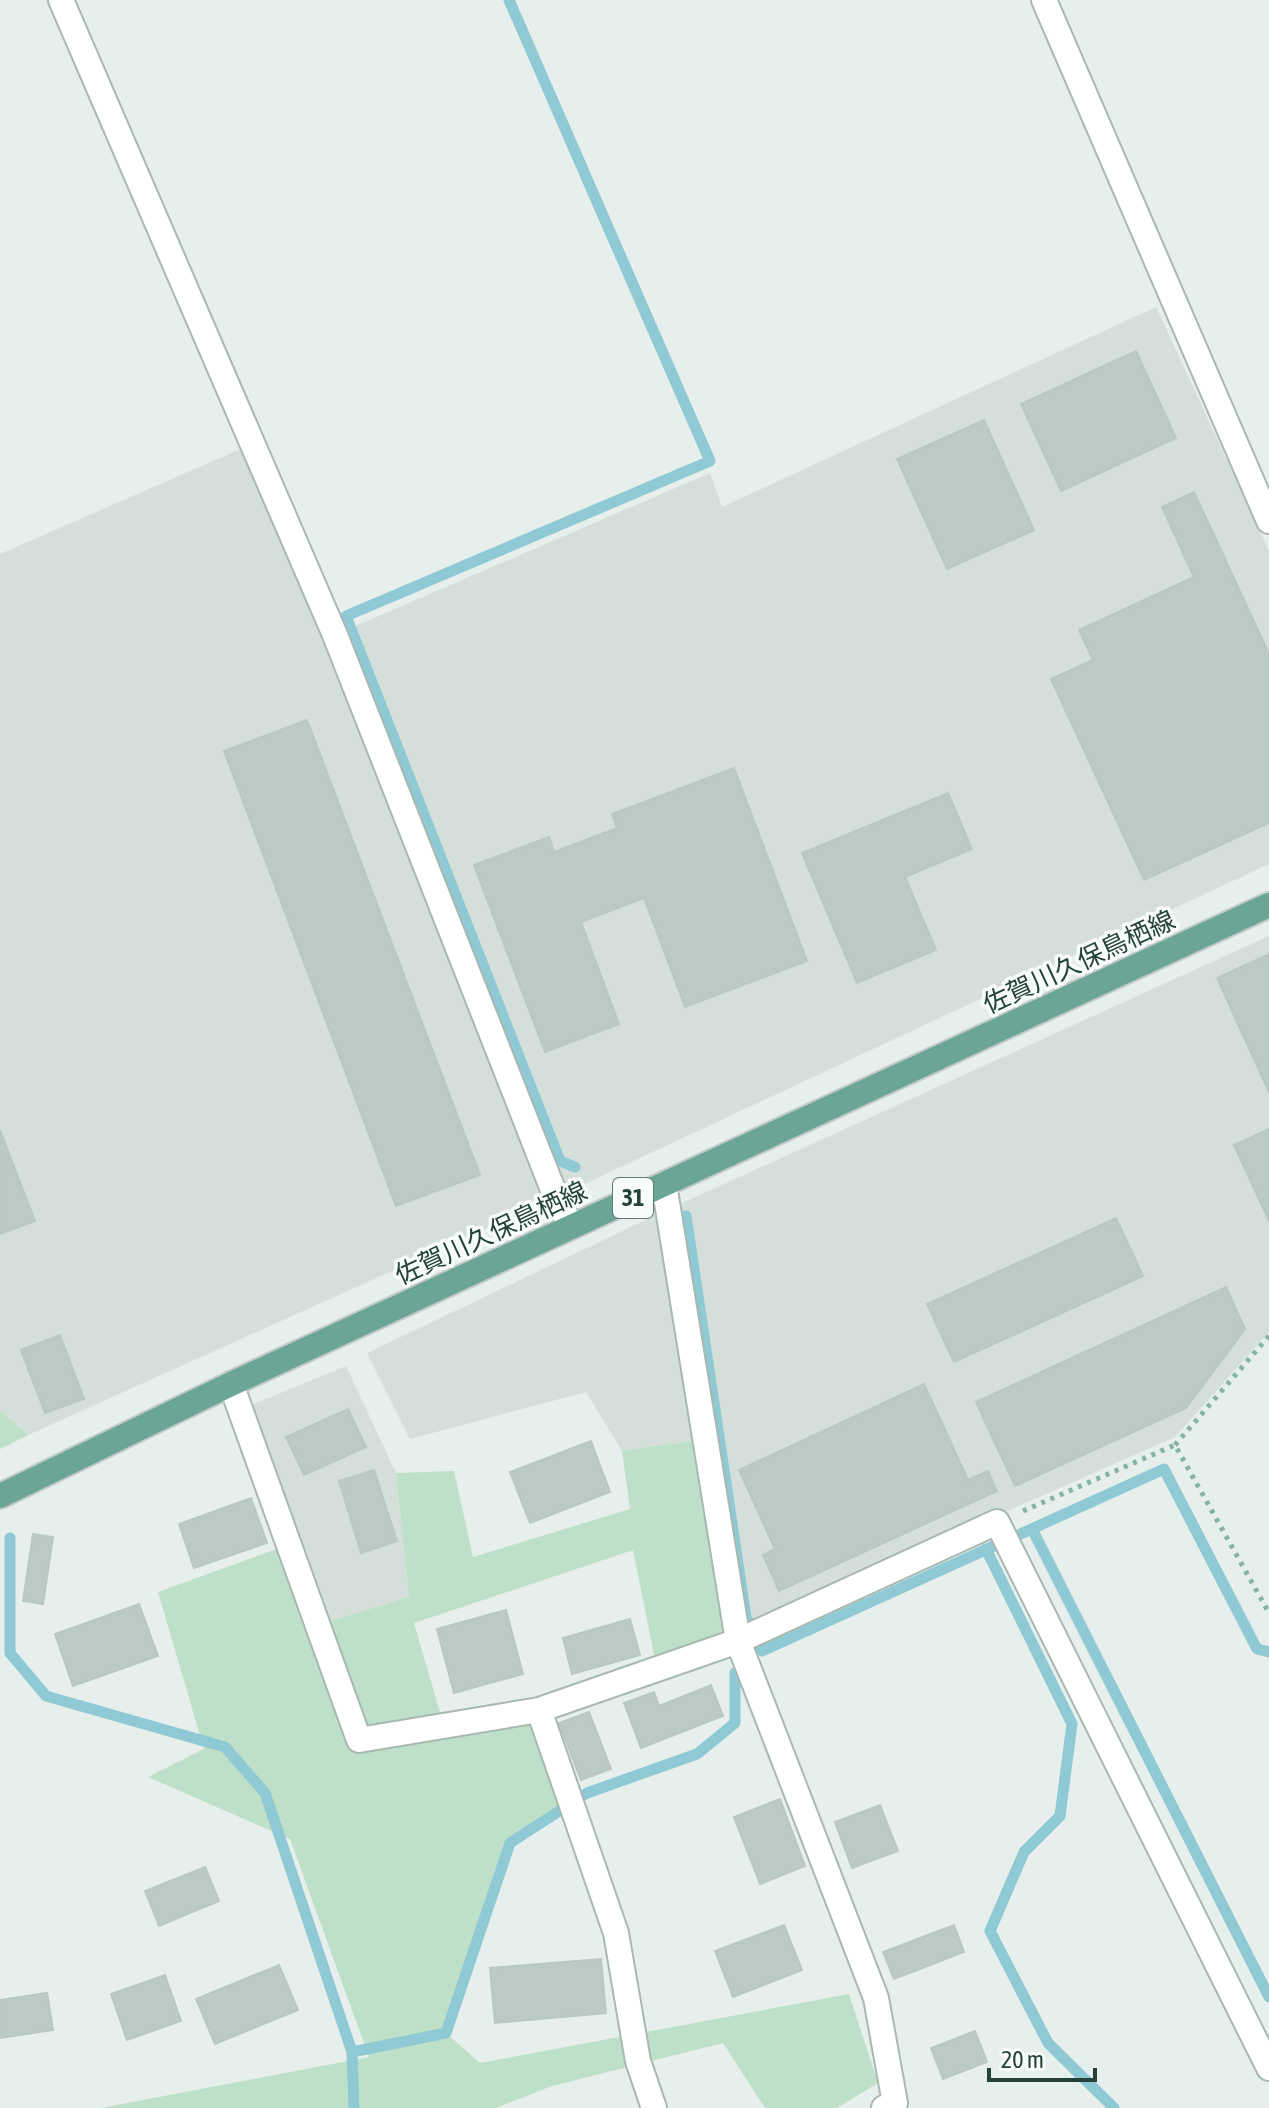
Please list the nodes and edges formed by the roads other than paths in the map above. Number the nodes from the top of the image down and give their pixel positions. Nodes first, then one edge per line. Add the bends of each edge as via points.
1 (61, 0) edge
2 (1044, 0) edge
3 (1269, 521) edge
4 (1269, 905) edge
5 (664, 1184) junction
6 (572, 1226) junction
7 (231, 1384) junction
8 (0, 1496) edge
9 (738, 1641) junction
10 (539, 1710) junction
11 (1269, 2068) edge
12 (892, 2106) edge
13 (654, 2108) edge

1 - 6 street via 335,635 559,1205
2 - 3 street
4 - 5 main road, 佐賀川久保鳥栖線 / 31
5 - 6 main road, 佐賀川久保鳥栖線 / 31
5 - 9 street
6 - 7 main road, 佐賀川久保鳥栖線 / 31
7 - 8 main road, 佐賀川久保鳥栖線 / 31
7 - 10 street via 359,1740
9 - 10 street
9 - 11 street via 997,1522
9 - 12 street via 876,1998
10 - 13 street via 616,1933 638,2061

